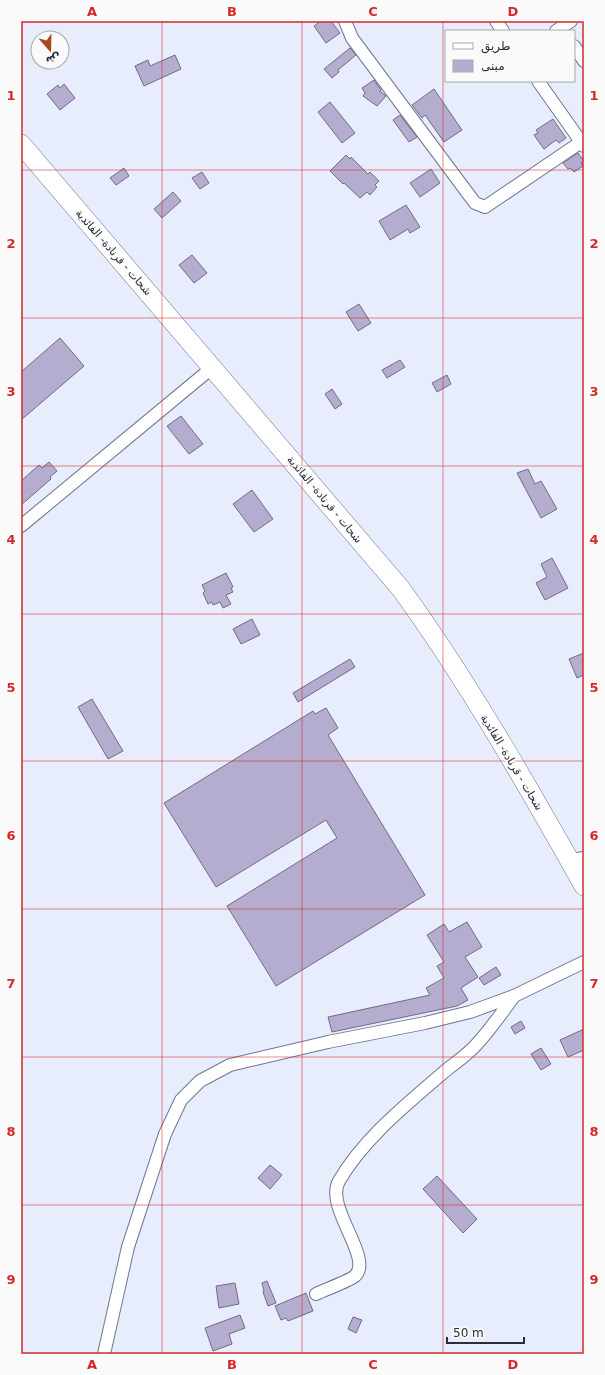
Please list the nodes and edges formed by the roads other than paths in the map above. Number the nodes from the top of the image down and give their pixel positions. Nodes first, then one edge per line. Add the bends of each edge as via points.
1 (345, 21) edge
2 (496, 21) edge
3 (502, 30) edge
4 (575, 48) edge
5 (584, 61) edge
6 (539, 82) edge
7 (21, 144) edge
8 (582, 144) edge
9 (213, 367) junction
10 (21, 526) edge
11 (577, 859) edge
12 (584, 886) edge
13 (584, 962) edge
14 (514, 996) junction
15 (316, 1294) dead end
16 (104, 1354) edge

1 - 8 street via 352,38 480,206 485,207
2 - 3 street
4 - 5 street
6 - 8 street
7 - 9 main road, شحات - قرنادة- الفائدية
9 - 10 street
9 - 11 main road, شحات - قرنادة- الفائدية via 401,589 449,658
11 - 12 main road, شحات - قرنادة- الفائدية
13 - 14 street
14 - 15 street via 476,1045 389,1120 338,1183 336,1195 339,1209 359,1259 359,1268 354,1276
14 - 16 street via 470,1012 425,1024 328,1042 230,1065 200,1081 181,1100 165,1134 128,1247

